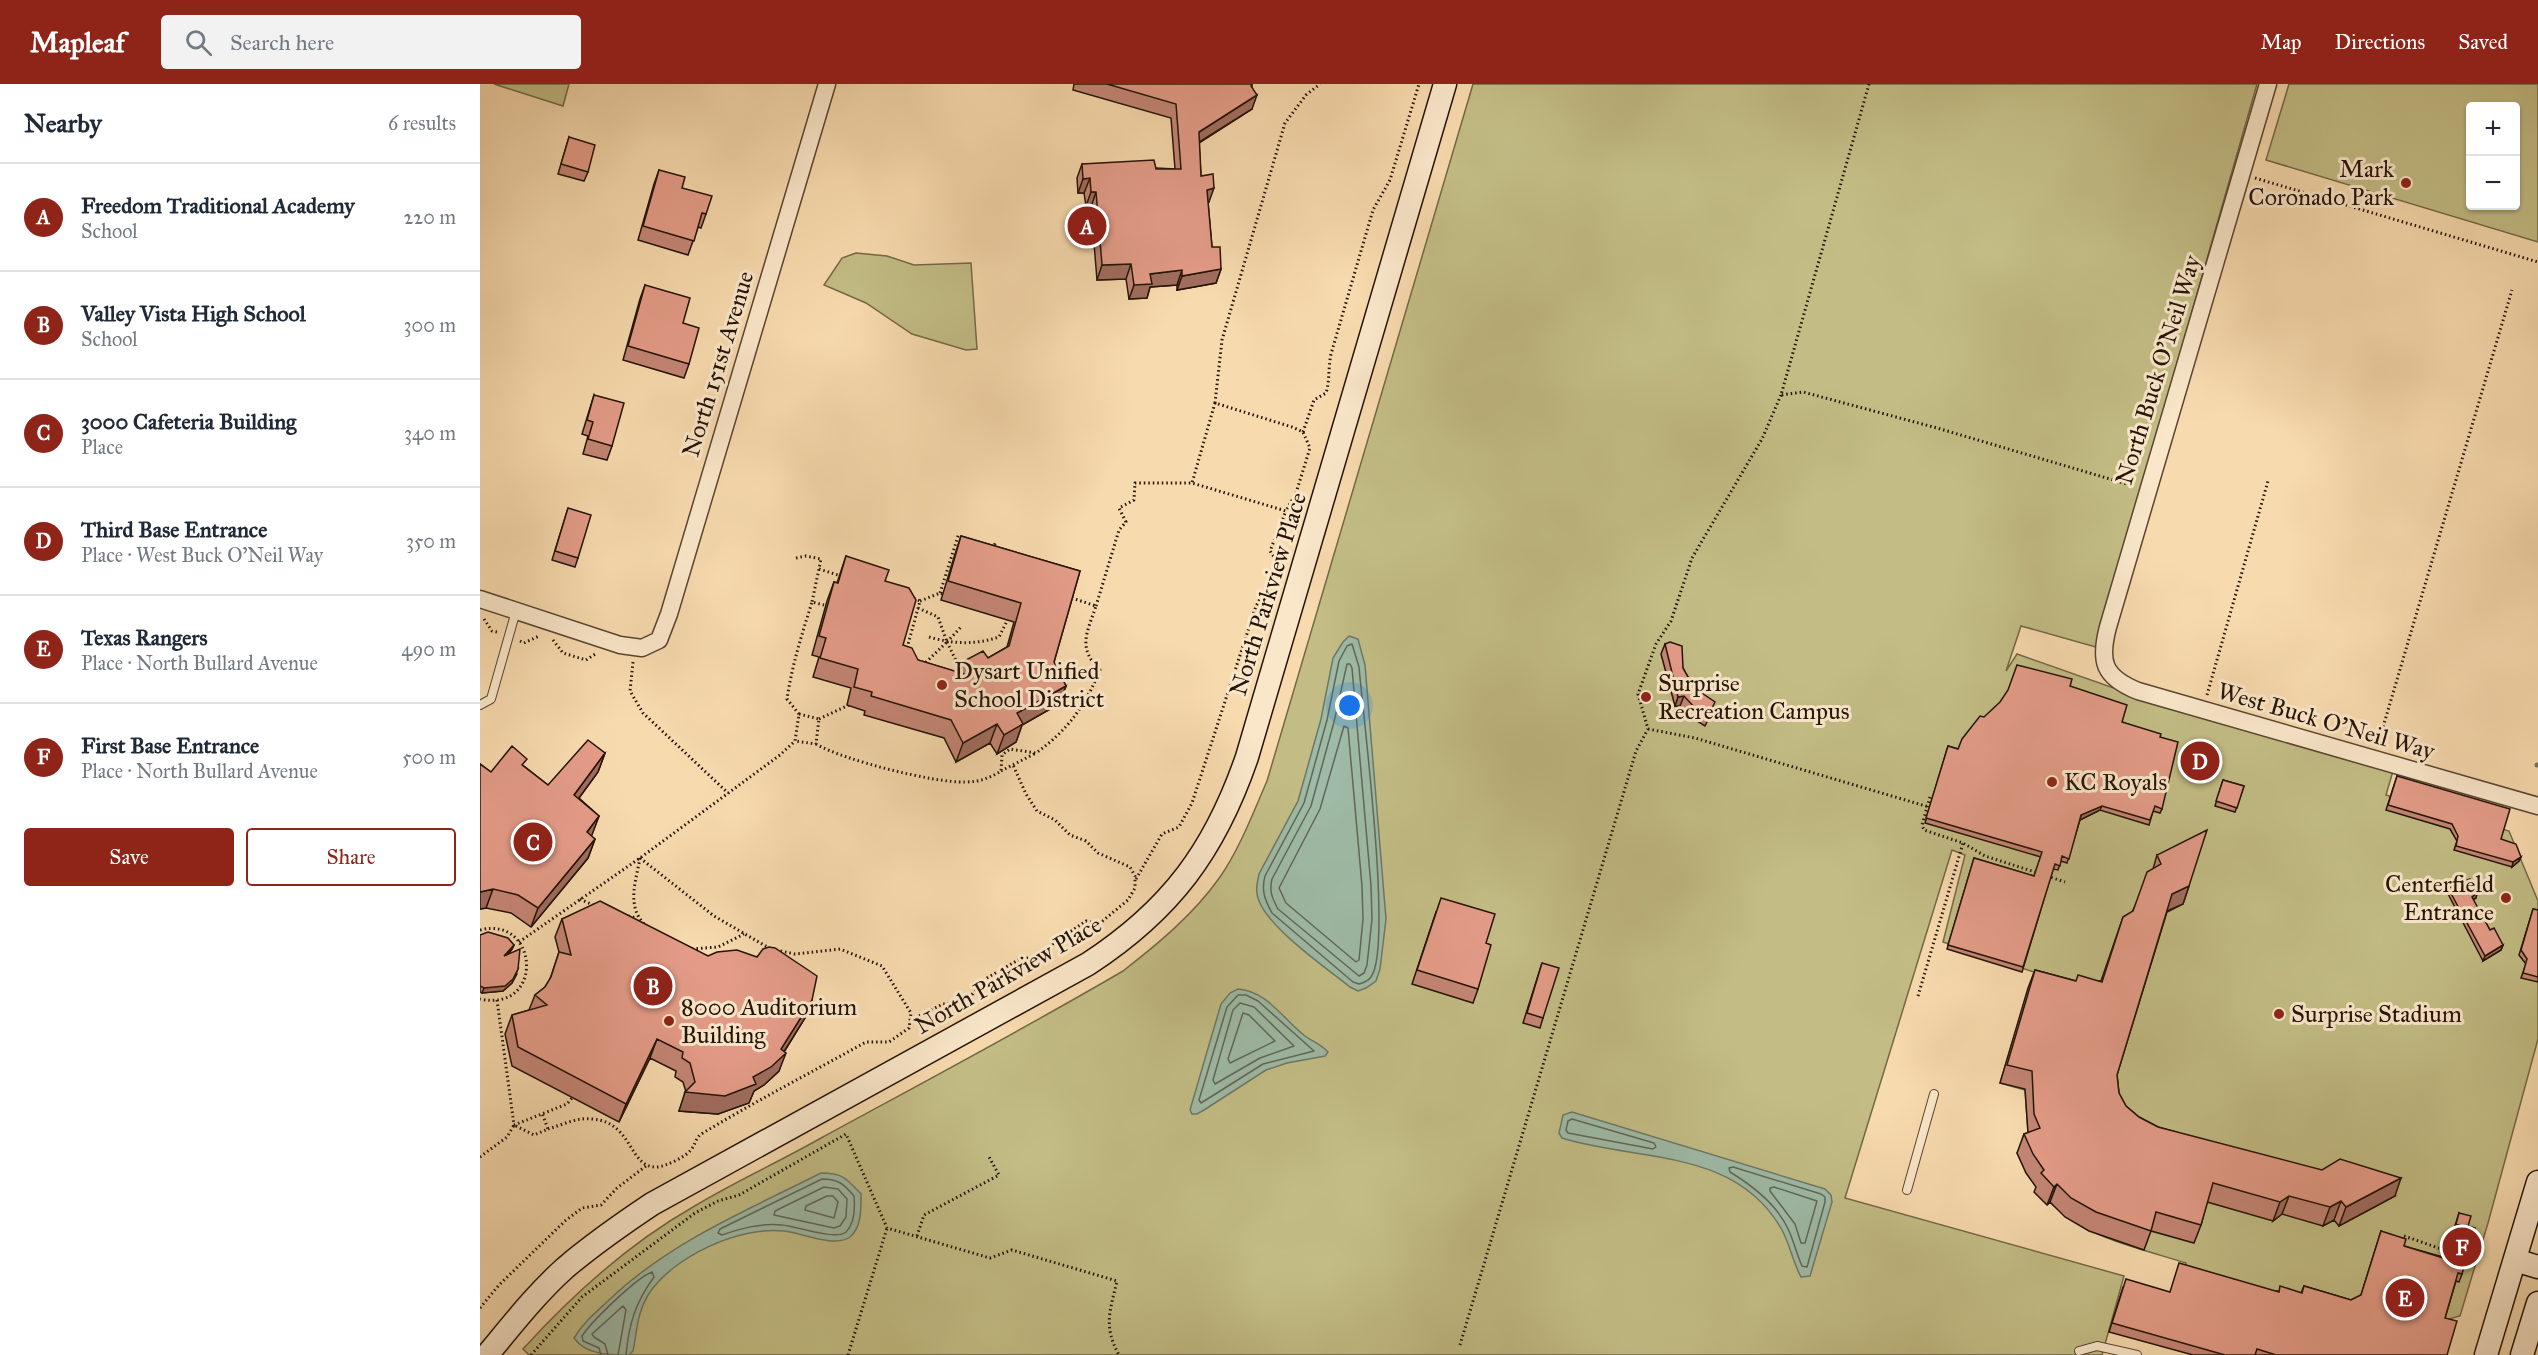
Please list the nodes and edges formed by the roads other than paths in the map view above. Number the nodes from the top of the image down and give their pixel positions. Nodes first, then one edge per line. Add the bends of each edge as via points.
1 (827, 84) edge
2 (1445, 84) edge
3 (2268, 84) edge
4 (480, 599) edge
5 (516, 611) junction
6 (2107, 670) joint
7 (480, 705) edge
8 (2538, 806) edge
9 (1934, 1094) dead end
10 (2538, 1182) edge
11 (1907, 1190) dead end
12 (2515, 1260) junction
13 (2538, 1267) edge
14 (2538, 1303) edge
15 (2079, 1351) dead end
16 (487, 1355) edge
17 (2137, 1355) edge
18 (2486, 1355) edge
19 (2522, 1355) edge

1 - 5 street, North 151st Avenue via 669,614 658,639 635,655
2 - 16 street, North Parkview Place via 1247,757 1216,832 1183,882 1115,947 1088,964 676,1189 624,1223 564,1269
3 - 6 street, North Buck O'Neil Way via 2108,627 2102,654
4 - 5 street
5 - 7 lane via 491,699
6 - 8 street, West Buck O'Neil Way via 2126,686
9 - 11 lane
10 - 12 street
12 - 13 street
12 - 18 street
14 - 19 street
15 - 17 lane via 2097,1346

